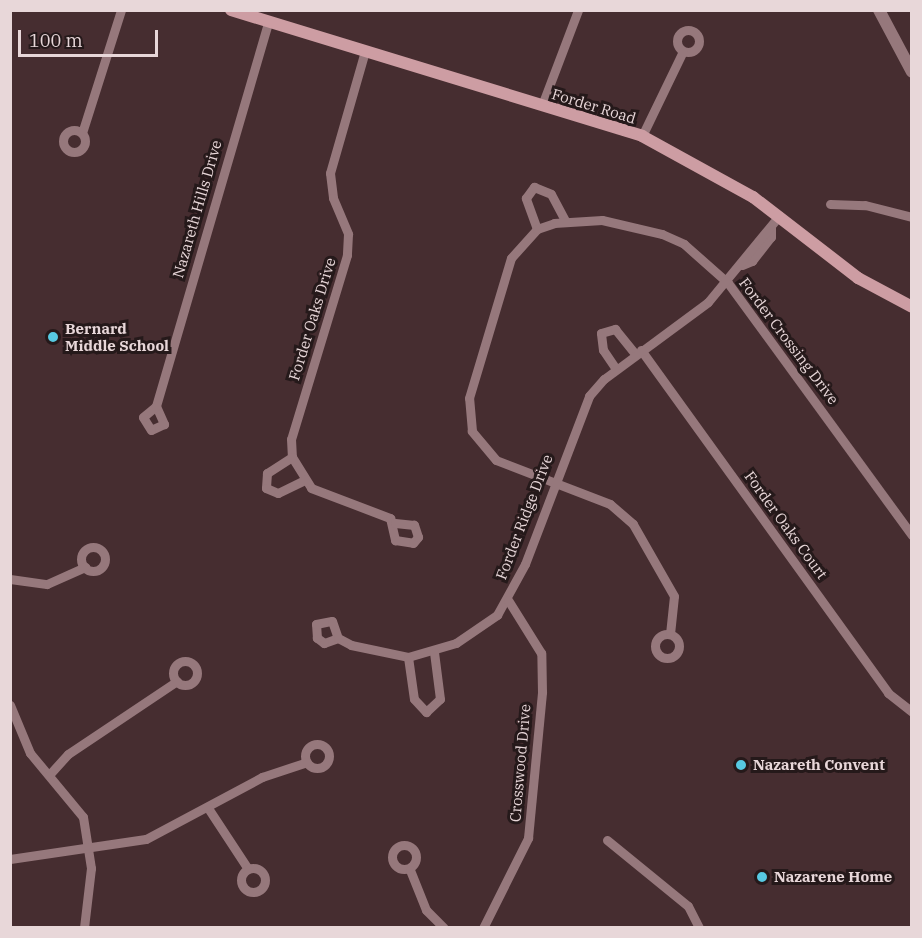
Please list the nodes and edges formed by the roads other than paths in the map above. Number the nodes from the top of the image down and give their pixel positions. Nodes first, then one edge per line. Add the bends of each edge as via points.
1 (121, 10) edge
2 (231, 10) edge
3 (578, 10) edge
4 (879, 10) edge
5 (268, 22) junction
6 (365, 51) junction
7 (683, 51) dead end
8 (912, 72) edge
9 (542, 105) junction
10 (82, 133) dead end
11 (642, 136) junction
12 (830, 204) dead end
13 (779, 216) junction
14 (912, 217) edge
15 (564, 220) junction
16 (537, 230) junction
17 (728, 283) junction
18 (912, 307) edge
19 (638, 352) junction
20 (616, 369) junction
21 (156, 406) dead end
22 (292, 457) junction
23 (305, 480) junction
24 (553, 482) junction
25 (395, 522) dead end
26 (912, 536) edge
27 (85, 567) dead end
28 (10, 579) edge
29 (508, 600) junction
30 (670, 634) dead end
31 (338, 638) dead end
32 (434, 652) junction
33 (408, 657) junction
34 (177, 681) dead end
35 (10, 705) edge
36 (912, 712) edge
37 (307, 762) dead end
38 (49, 775) junction
39 (208, 808) junction
40 (607, 840) dead end
41 (90, 847) junction
42 (10, 859) edge
43 (248, 869) dead end
44 (410, 870) dead end
45 (84, 927) edge
46 (444, 927) edge
47 (483, 927) edge
48 (699, 927) edge

1 - 10 street
2 - 5 main road, Forder Road
3 - 9 street
4 - 8 street
5 - 6 main road, Forder Road
5 - 21 street, Nazareth Hills Drive
6 - 9 main road, Forder Road
6 - 22 street, Forder Oaks Drive via 330,173 333,198 348,234 347,255 291,439
7 - 11 street
9 - 11 main road, Forder Road
11 - 13 main road, Forder Road
12 - 14 street via 865,205
13 - 17 street, Forder Ridge Drive
13 - 18 main road, Forder Road via 858,278
15 - 16 street, Forder Crossing Drive
15 - 16 street via 551,194 534,188 526,198
15 - 17 street, Forder Crossing Drive via 622,222 662,234 684,244
16 - 24 street, Forder Crossing Drive via 511,258 469,415 475,438 487,453
17 - 19 street, Forder Ridge Drive
17 - 26 street, Forder Crossing Drive
19 - 20 street, Forder Ridge Drive
19 - 20 street via 615,329 601,333 603,350
19 - 36 street, Forder Oaks Court via 888,693
20 - 24 street, Forder Ridge Drive via 584,406
22 - 23 street
22 - 23 street via 267,473 266,488 278,493
23 - 25 street via 325,495
24 - 29 street, Forder Ridge Drive
24 - 30 street, Forder Crossing Drive via 610,504 633,524 674,596
27 - 28 street via 47,584
29 - 32 street, Forder Ridge Drive via 484,627
29 - 47 street, Crosswood Drive via 542,653 542,692 528,838
31 - 33 street, Forder Ridge Drive
32 - 33 street, Forder Ridge Drive
32 - 33 street via 440,699 426,712 414,699
34 - 38 street via 68,754
35 - 38 street via 25,743
37 - 39 street via 262,777
38 - 41 street via 74,800
39 - 41 street via 146,838
39 - 43 street
40 - 48 street via 688,906
41 - 42 street
41 - 45 street
44 - 46 street via 426,910

